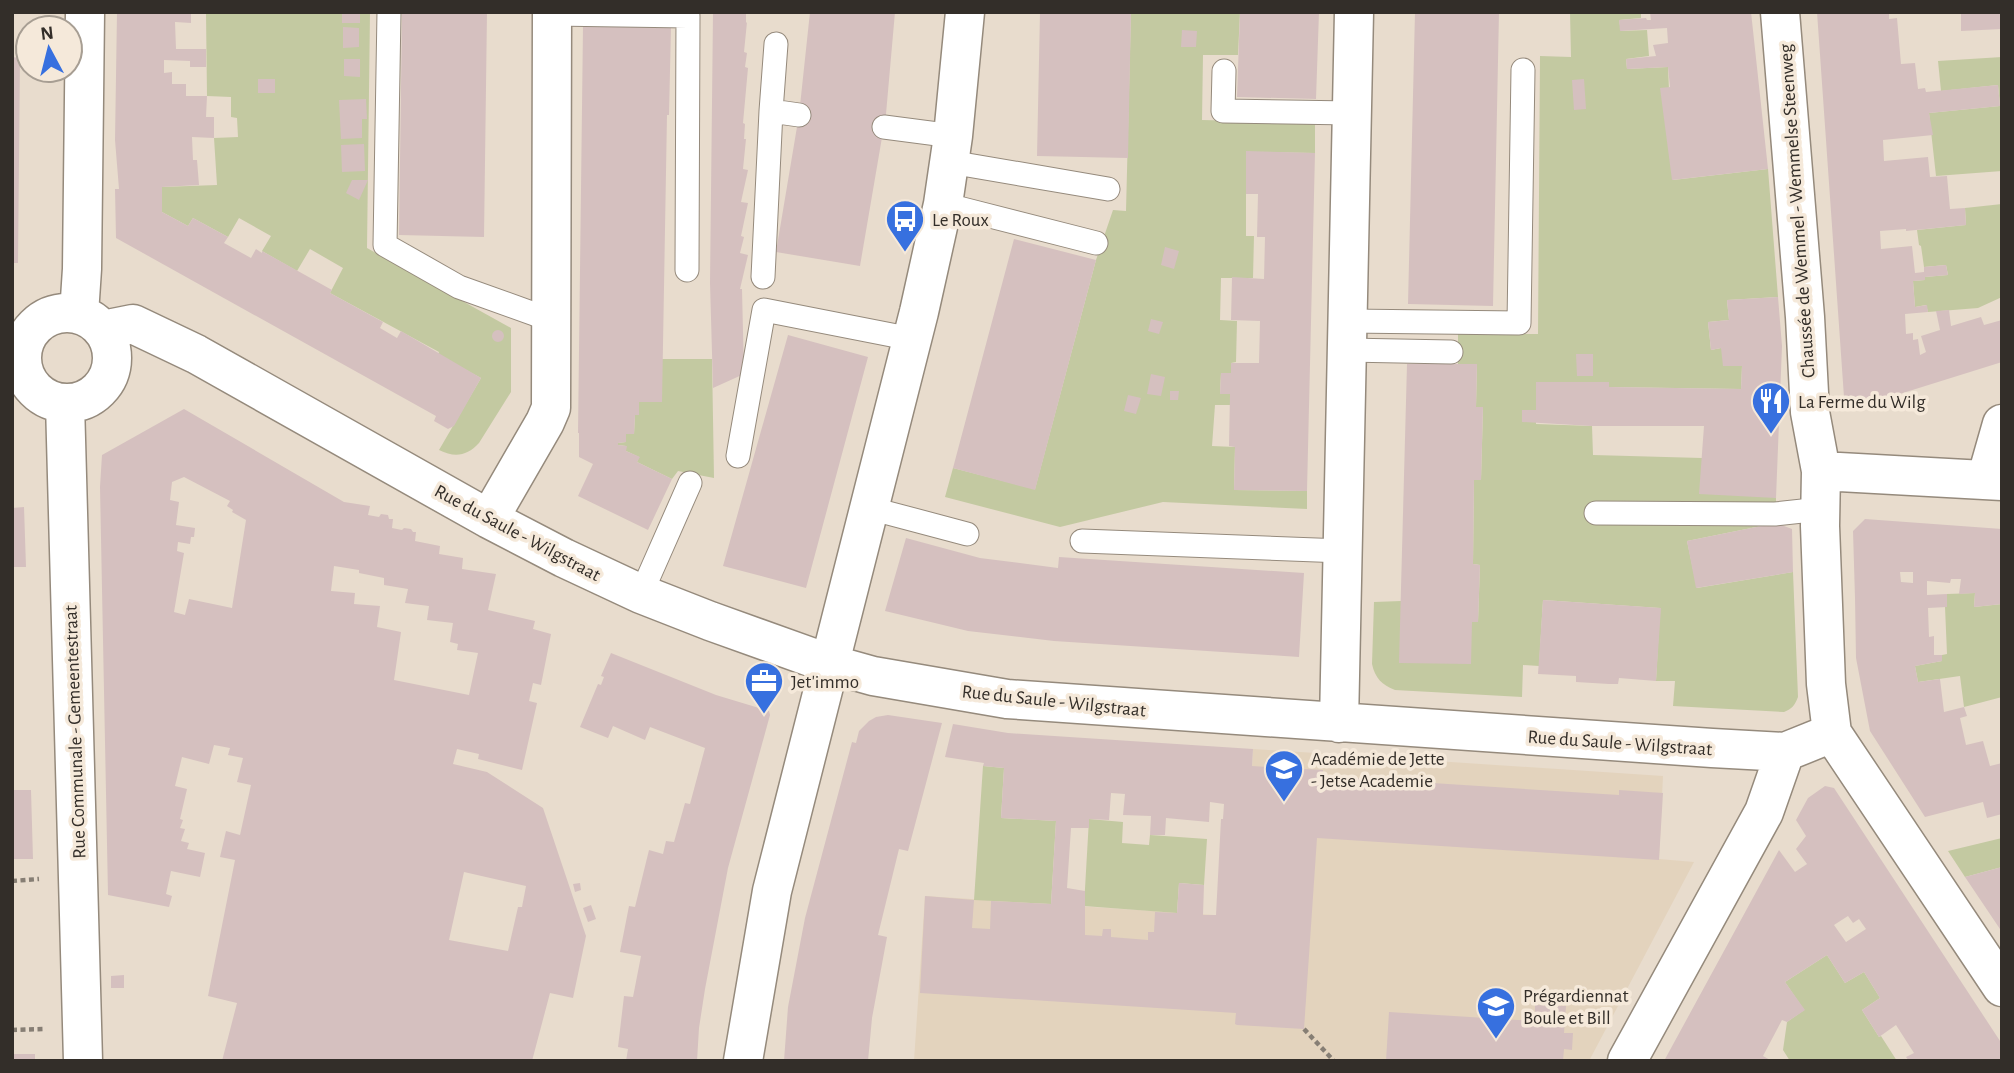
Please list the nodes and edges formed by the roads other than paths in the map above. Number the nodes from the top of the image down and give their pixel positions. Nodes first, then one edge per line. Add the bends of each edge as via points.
1 (85, 12) edge
2 (389, 12) edge
3 (965, 12) edge
4 (1354, 12) edge
5 (1780, 12) edge
6 (552, 13) edge
7 (776, 44) dead end
8 (1523, 70) dead end
9 (1224, 71) dead end
10 (771, 111) junction
11 (1352, 113) junction
12 (799, 115) dead end
13 (884, 127) dead end
14 (951, 149) junction
15 (1108, 189) dead end
16 (943, 204) junction
17 (1096, 243) dead end
18 (687, 270) dead end
19 (763, 277) dead end
20 (551, 320) junction
21 (91, 322) junction
22 (1348, 336) junction
23 (912, 339) junction
24 (1451, 352) dead end
25 (17, 370) edge
26 (65, 403) junction
27 (2002, 424) edge
28 (738, 456) dead end
29 (1821, 471) junction
30 (1994, 481) edge
31 (690, 483) dead end
32 (869, 508) junction
33 (1821, 509) junction
34 (1596, 513) dead end
35 (489, 519) junction
36 (967, 534) dead end
37 (1082, 541) dead end
38 (1343, 551) junction
39 (641, 594) junction
40 (830, 664) junction
41 (1339, 723) junction
42 (1832, 733) junction
43 (1785, 752) junction
44 (2002, 987) edge
45 (83, 1061) edge
46 (743, 1061) edge
47 (1627, 1061) edge

1 - 21 street via 82,269
2 - 20 lane via 385,245 460,287
3 - 14 street
4 - 11 street
5 - 29 street, Chaussée de Wemmel - Wemmelse Steenweg via 1810,411
6 - 18 lane via 688,16
6 - 20 street
7 - 10 lane
8 - 22 lane via 1518,323
9 - 11 lane via 1223,111
10 - 12 lane
10 - 19 lane
11 - 22 street
13 - 14 lane
14 - 15 lane
14 - 16 street
16 - 17 lane
16 - 23 street
20 - 35 street via 550,412
21 - 25 street via 64,313 48,316 26,337
21 - 26 street via 110,343 110,372 93,395
21 - 35 street, Rue du Saule - Wilgstraat via 133,324 196,354
22 - 24 lane
22 - 38 street
23 - 28 lane via 764,310
23 - 32 street
25 - 26 street via 43,396
26 - 45 street, Rue Communale - Gemeentestraat
27 - 30 street
29 - 30 street
29 - 33 street, Chaussée de Wemmel - Wemmelse Steenweg
31 - 39 lane
32 - 36 lane
32 - 40 street
33 - 34 lane via 1775,514
33 - 42 street, Chaussée de Wemmel - Wemmelse Steenweg via 1826,684
35 - 39 street, Rue du Saule - Wilgstraat
37 - 38 lane
38 - 41 street
39 - 40 street, Rue du Saule - Wilgstraat
40 - 41 street, Rue du Saule - Wilgstraat via 1007,699
40 - 46 street via 772,891
41 - 43 street, Rue du Saule - Wilgstraat
42 - 43 street, Rue du Saule - Wilgstraat
42 - 44 street, Chaussée de Wemmel - Wemmelse Steenweg
43 - 47 street via 1764,812

